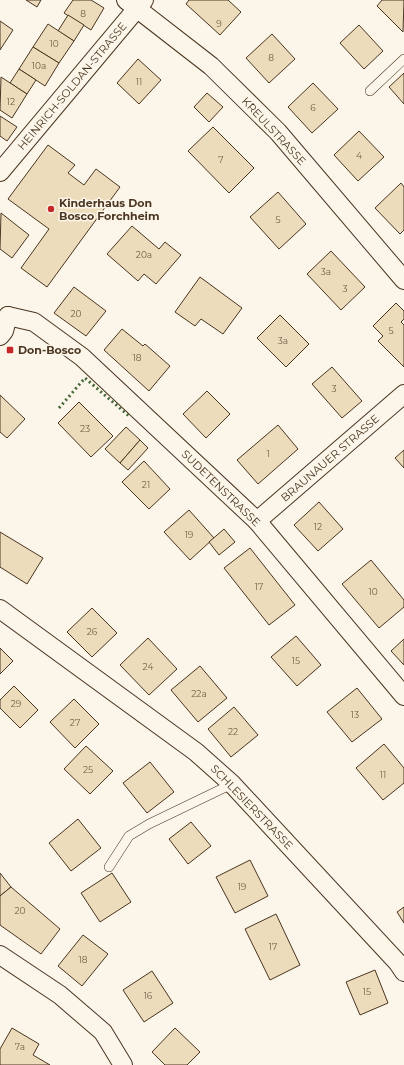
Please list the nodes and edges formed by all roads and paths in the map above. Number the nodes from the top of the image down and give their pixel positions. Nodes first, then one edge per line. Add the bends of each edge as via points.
1 (136, 3) edge
2 (404, 59) edge
3 (370, 91) dead end
4 (0, 172) edge
5 (404, 280) edge
6 (4, 311) edge
7 (0, 336) edge
8 (404, 394) edge
9 (257, 521) junction
10 (0, 609) edge
11 (404, 696) edge
12 (232, 784) junction
13 (109, 866) dead end
14 (0, 955) edge
15 (404, 972) edge
16 (123, 1065) edge

1 - 4 street, HEINRICH-SOLDAN-STRASSE
1 - 5 street, KREULSTRASSE via 211,66 278,132
2 - 3 lane
6 - 7 street via 4,331
6 - 9 street, SUDETENSTRASSE via 34,322 82,357
8 - 9 street, BRAUNAUER STRASSE
9 - 11 street, SUDETENSTRASSE
10 - 12 street, SCHLESIERSTRASSE via 196,752
12 - 13 lane via 129,836
12 - 15 street, SCHLESIERSTRASSE
14 - 16 street via 60,995 103,1032

